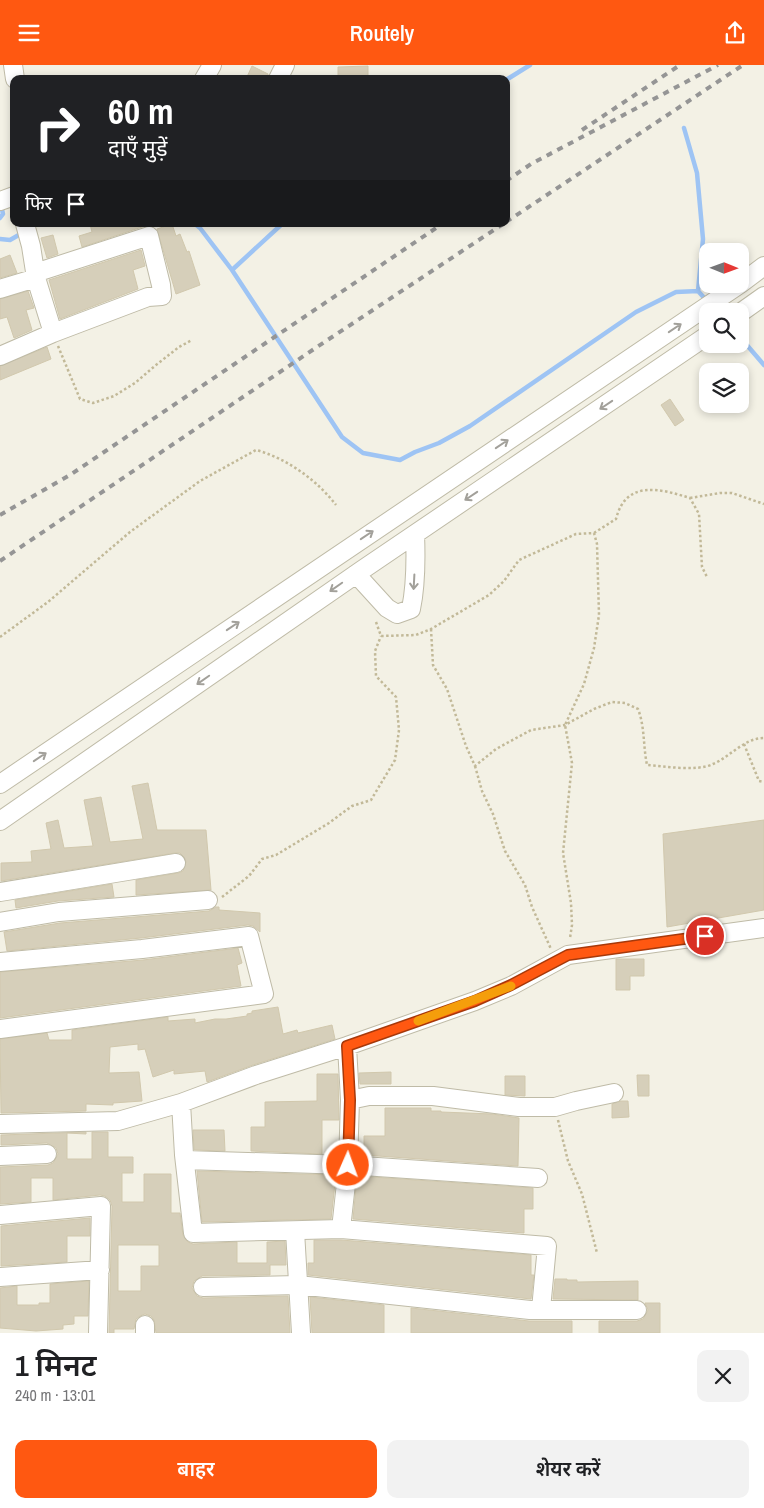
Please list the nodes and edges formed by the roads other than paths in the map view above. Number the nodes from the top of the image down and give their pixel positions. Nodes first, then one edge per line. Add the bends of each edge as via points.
1 (26, 227) edge
2 (764, 266) edge
3 (36, 275) junction
4 (749, 277) edge
5 (0, 289) edge
6 (727, 293) edge
7 (764, 296) edge
8 (749, 307) edge
9 (53, 333) junction
10 (699, 341) edge
11 (0, 356) edge
12 (415, 534) junction
13 (356, 573) junction
14 (0, 784) edge
15 (0, 821) edge
16 (176, 863) dead end
17 (0, 892) edge
18 (0, 897) edge
19 (208, 901) road end
20 (3, 922) edge
21 (764, 928) edge
22 (0, 961) edge
23 (0, 1029) edge
24 (347, 1046) junction
25 (614, 1093) dead end
26 (350, 1100) junction
27 (181, 1103) junction
28 (0, 1123) edge
29 (47, 1154) dead end
30 (0, 1156) edge
31 (185, 1159) junction
32 (348, 1165) junction
33 (538, 1178) dead end
34 (0, 1215) edge
35 (341, 1229) junction
36 (295, 1231) junction
37 (100, 1270) junction
38 (0, 1277) edge
39 (298, 1285) junction
40 (203, 1287) dead end
41 (541, 1309) junction
42 (637, 1310) dead end
43 (93, 1333) edge
44 (301, 1333) edge

1 - 3 street
2 - 4 street
3 - 5 street
3 - 9 street
3 - 9 street via 148,236 154,255 162,296 148,297
14 -> 6 street
7 - 8 street
9 - 11 street
10 -> 12 street
12 - 13 street
12 -> 13 street via 411,609 397,614 387,608
13 -> 15 street
16 - 17 street
18 - 20 street
19 - 20 street via 59,912
21 - 24 street via 562,958 475,1001
22 - 23 street via 249,936 264,994
24 - 26 street
24 - 27 street
25 - 26 street via 555,1107 519,1107 433,1096 369,1096
26 - 32 street
27 - 28 street via 118,1121
27 - 31 street
29 - 30 street
31 - 32 street
31 - 36 street via 193,1233
32 - 33 street
32 - 35 street
34 - 37 street via 101,1206
35 - 36 street
35 - 41 street via 547,1246
36 - 39 street
37 - 38 street
37 - 43 street
39 - 40 street
39 - 41 street
39 - 44 street
41 - 42 street

